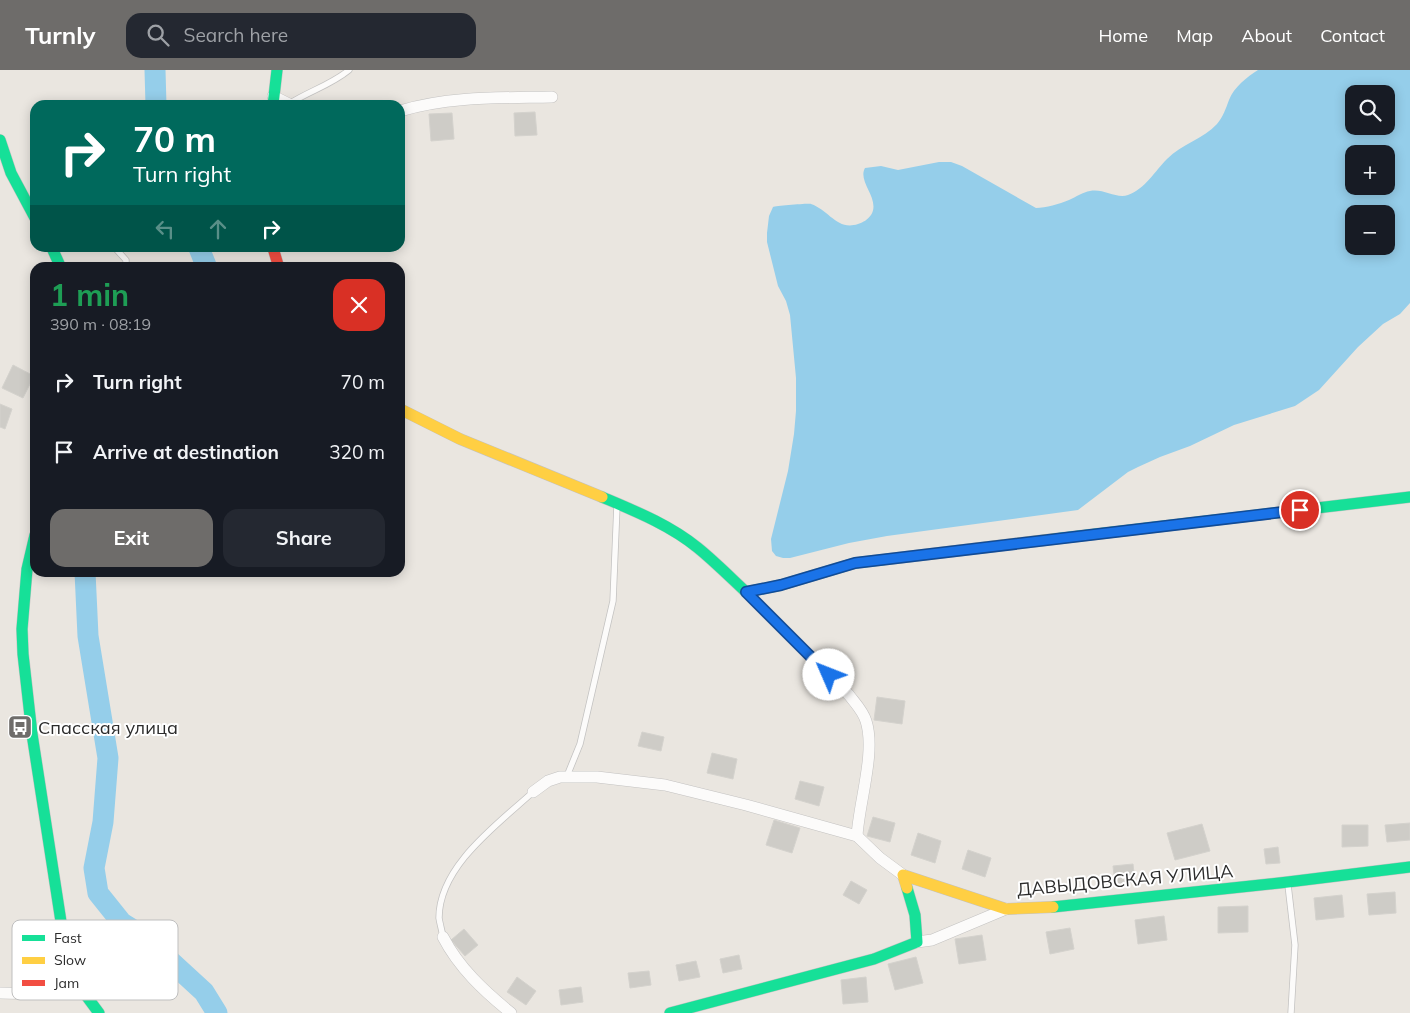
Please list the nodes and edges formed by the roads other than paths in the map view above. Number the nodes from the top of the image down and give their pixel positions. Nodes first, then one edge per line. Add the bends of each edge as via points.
1 (277, 70) edge
2 (349, 70) edge
3 (552, 97) dead end
4 (273, 100) edge
5 (295, 100) edge
6 (405, 109) edge
7 (0, 140) edge
8 (30, 209) edge
9 (119, 252) edge
10 (126, 262) edge
11 (405, 412) edge
12 (1410, 497) edge
13 (1397, 498) junction
14 (617, 503) junction
15 (1410, 507) edge
16 (30, 561) edge
17 (746, 592) junction
18 (567, 776) junction
19 (533, 792) joint
20 (857, 836) junction
21 (1410, 867) edge
22 (903, 875) junction
23 (1288, 882) junction
24 (1006, 908) junction
25 (61, 920) edge
26 (443, 937) joint
27 (917, 942) junction
28 (89, 1000) edge
29 (98, 1013) edge
30 (511, 1013) edge
31 (670, 1013) edge
32 (1291, 1013) edge

1 - 4 street
2 - 5 lane via 340,78
3 - 6 street via 446,100
7 - 8 street via 11,173
9 - 10 lane
11 - 14 street via 482,448
12 - 13 street
13 - 15 street
13 - 17 street via 855,563
14 - 17 street via 672,530 697,547
14 - 18 lane via 614,601 580,744
16 - 25 street via 24,592 23,654
17 - 20 street via 849,695 866,719 868,757
18 - 19 street via 548,781
18 - 20 street via 665,785
19 - 26 lane via 486,835 452,875 441,904 439,919
20 - 22 street
21 - 23 street, ДАВЫДОВСКАЯ УЛИЦА
22 - 24 street, ДАВЫДОВСКАЯ УЛИЦА
22 - 27 street via 915,915
23 - 24 street, ДАВЫДОВСКАЯ УЛИЦА via 1072,906
23 - 32 lane via 1295,945
24 - 27 street via 932,940
26 - 30 street via 480,987
27 - 31 street via 874,959
28 - 29 street

